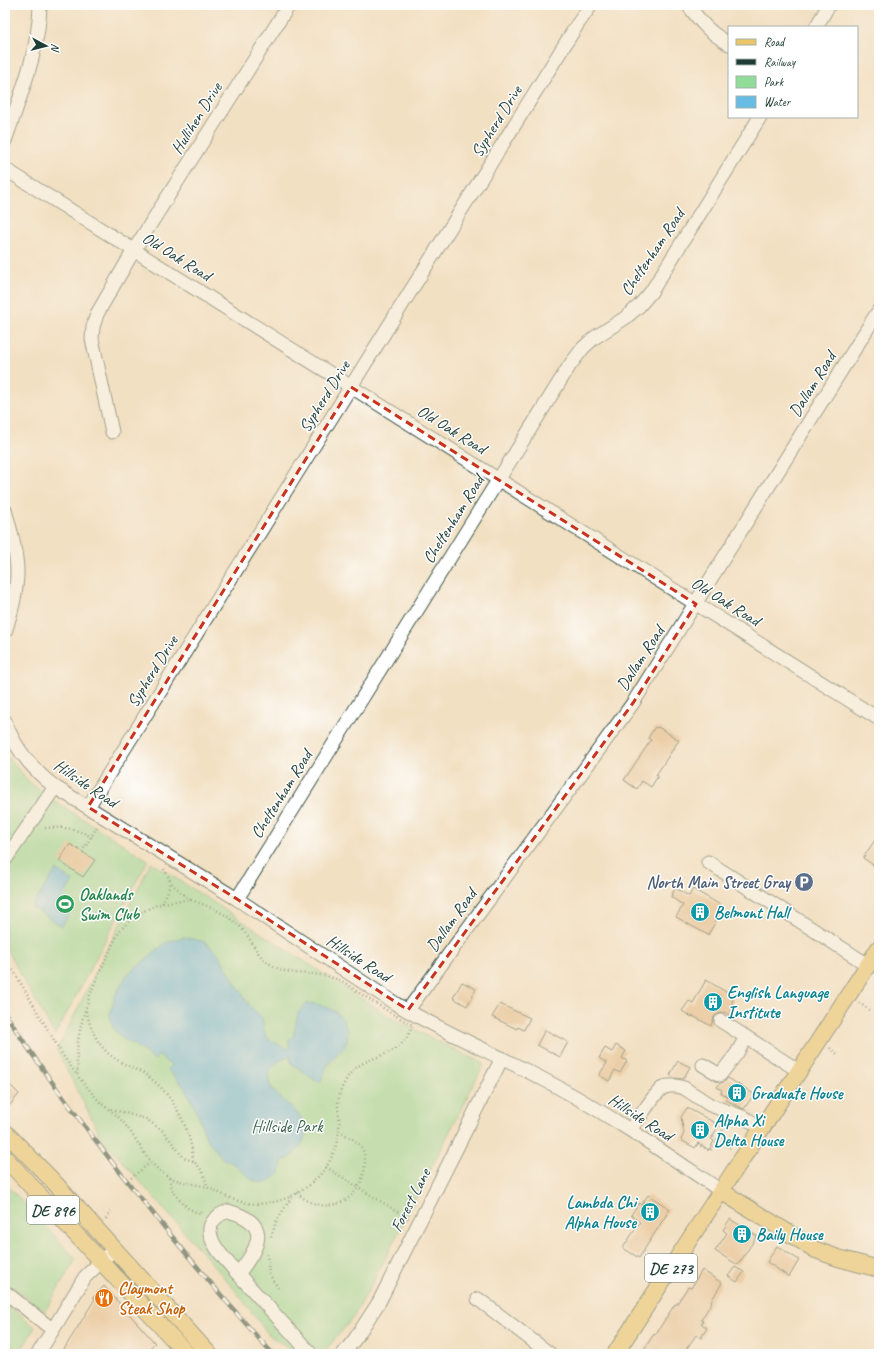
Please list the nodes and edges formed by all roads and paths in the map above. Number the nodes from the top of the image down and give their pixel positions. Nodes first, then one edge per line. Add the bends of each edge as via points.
1 (40, 5) edge
2 (289, 5) edge
3 (591, 5) edge
4 (688, 5) edge
5 (829, 5) edge
6 (817, 26) edge
7 (728, 43) edge
8 (759, 118) edge
9 (5, 141) edge
10 (5, 170) edge
11 (134, 250) junction
12 (879, 310) edge
13 (351, 387) junction
14 (112, 432) dead end
15 (499, 480) junction
16 (5, 510) edge
17 (696, 604) junction
18 (5, 632) edge
19 (879, 719) edge
20 (5, 724) edge
21 (55, 786) junction
22 (88, 807) junction
23 (99, 825) dead end
24 (45, 828) dead end
25 (92, 837) junction
26 (82, 852) dead end
27 (5, 860) edge
28 (708, 862) dead end
29 (161, 863) dead end
30 (169, 879) junction
31 (237, 898) junction
32 (191, 900) junction
33 (161, 903) junction
34 (879, 948) edge
35 (5, 956) edge
36 (868, 965) junction
37 (341, 981) dead end
38 (858, 1003) dead end
39 (86, 1010) junction
40 (408, 1010) junction
41 (870, 1010) dead end
42 (721, 1021) dead end
43 (413, 1025) dead end
44 (746, 1037) junction
45 (829, 1048) dead end
46 (837, 1054) dead end
47 (502, 1058) junction
48 (703, 1065) dead end
49 (799, 1071) junction
50 (78, 1076) junction
51 (716, 1108) junction
52 (108, 1109) junction
53 (762, 1128) junction
54 (630, 1130) junction
55 (339, 1131) junction
56 (5, 1132) edge
57 (712, 1137) dead end
58 (718, 1141) junction
59 (697, 1144) dead end
60 (734, 1150) dead end
61 (5, 1158) edge
62 (193, 1161) junction
63 (151, 1162) junction
64 (326, 1167) junction
65 (131, 1178) dead end
66 (169, 1178) junction
67 (207, 1187) junction
68 (359, 1188) junction
69 (721, 1191) junction
70 (297, 1193) junction
71 (293, 1195) junction
72 (231, 1199) junction
73 (225, 1201) dead end
74 (112, 1209) dead end
75 (207, 1210) dead end
76 (408, 1219) dead end
77 (104, 1224) dead end
78 (270, 1239) dead end
79 (114, 1249) junction
80 (268, 1250) dead end
81 (101, 1262) junction
82 (879, 1269) edge
83 (238, 1274) junction
84 (278, 1288) dead end
85 (5, 1292) edge
86 (478, 1299) dead end
87 (52, 1330) junction
88 (38, 1354) edge
89 (187, 1354) edge
90 (208, 1354) edge
91 (311, 1354) edge
92 (343, 1354) edge
93 (550, 1354) edge
94 (615, 1354) edge

1 - 9 street via 40,23 33,56
2 - 11 street, Hullihen Drive
3 - 13 street, Sypherd Drive
4 - 7 street via 699,21
5 - 6 street
8 - 15 street, Cheltenham Road via 651,292 625,318 583,348
10 - 11 street, Old Oak Road
11 - 13 street, Old Oak Road
11 - 14 street, Hullihen Drive via 97,314 93,327 92,339
12 - 17 street, Dallam Road
13 - 15 street, Old Oak Road
13 - 22 street, Sypherd Drive
15 - 17 street, Old Oak Road
15 - 31 street, Cheltenham Road
16 - 18 street via 18,569 15,598
17 - 19 street, Old Oak Road
17 - 40 street, Dallam Road via 617,726
20 - 21 street, Hillside Road via 16,745 30,763
21 - 22 street, Hillside Road
21 - 27 street
22 - 31 street, Hillside Road
23 - 25 path
24 - 25 path via 76,829
25 - 26 path
28 - 36 street
29 - 30 path
30 - 32 path
30 - 33 path via 168,891
31 - 40 street, Hillside Road
32 - 33 path
32 - 37 path via 226,914 244,931 265,961 274,967 286,972 312,974
33 - 39 path via 140,913 120,931 96,979
34 - 36 main road, DE 273
35 - 50 path via 58,1048
36 - 49 main road, DE 273
38 - 41 path
39 - 50 path via 78,1042
39 - 62 path via 90,1026 104,1050 113,1058 145,1074 172,1101 189,1136
40 - 47 street, Hillside Road
42 - 44 street
43 - 55 path via 405,1041 392,1051 363,1062 349,1075 339,1096
44 - 48 street via 720,1075
44 - 49 street
45 - 46 path
47 - 54 street, Hillside Road via 564,1090
47 - 92 street, Forest Lane via 379,1302
49 - 53 main road, DE 273
50 - 52 path
51 - 53 street via 743,1117
51 - 54 street via 684,1088 668,1086 661,1089 653,1098
51 - 58 path via 723,1133
52 - 62 path via 146,1119 163,1131 184,1158
52 - 63 path via 134,1136
53 - 69 main road, DE 273
54 - 69 street, Hillside Road
55 - 64 path via 335,1148
55 - 68 path via 362,1148 365,1158 364,1173
56 - 79 main road, DE 896
57 - 58 path
58 - 59 path via 710,1151
58 - 60 path
61 - 81 main road, DE 896
62 - 67 path via 204,1173
63 - 65 path
63 - 66 path
64 - 68 path
64 - 70 path via 316,1180
66 - 67 path
66 - 75 path via 173,1192 188,1208 200,1214
67 - 72 path
68 - 70 path via 346,1201 325,1206 307,1201
68 - 76 path
69 - 82 main road via 816,1250
69 - 94 main road, DE 273
70 - 71 path
71 - 72 path via 285,1199 256,1203
71 - 78 path via 276,1222
72 - 73 path
74 - 77 path
79 - 81 street
79 - 90 main road, DE 896
80 - 84 path via 269,1274
81 - 87 street via 85,1277
81 - 89 main road, DE 896
83 - 83 street via 255,1250 258,1235 251,1221 228,1211 212,1222 210,1238
83 - 91 street
85 - 87 street
86 - 93 street
87 - 88 street

